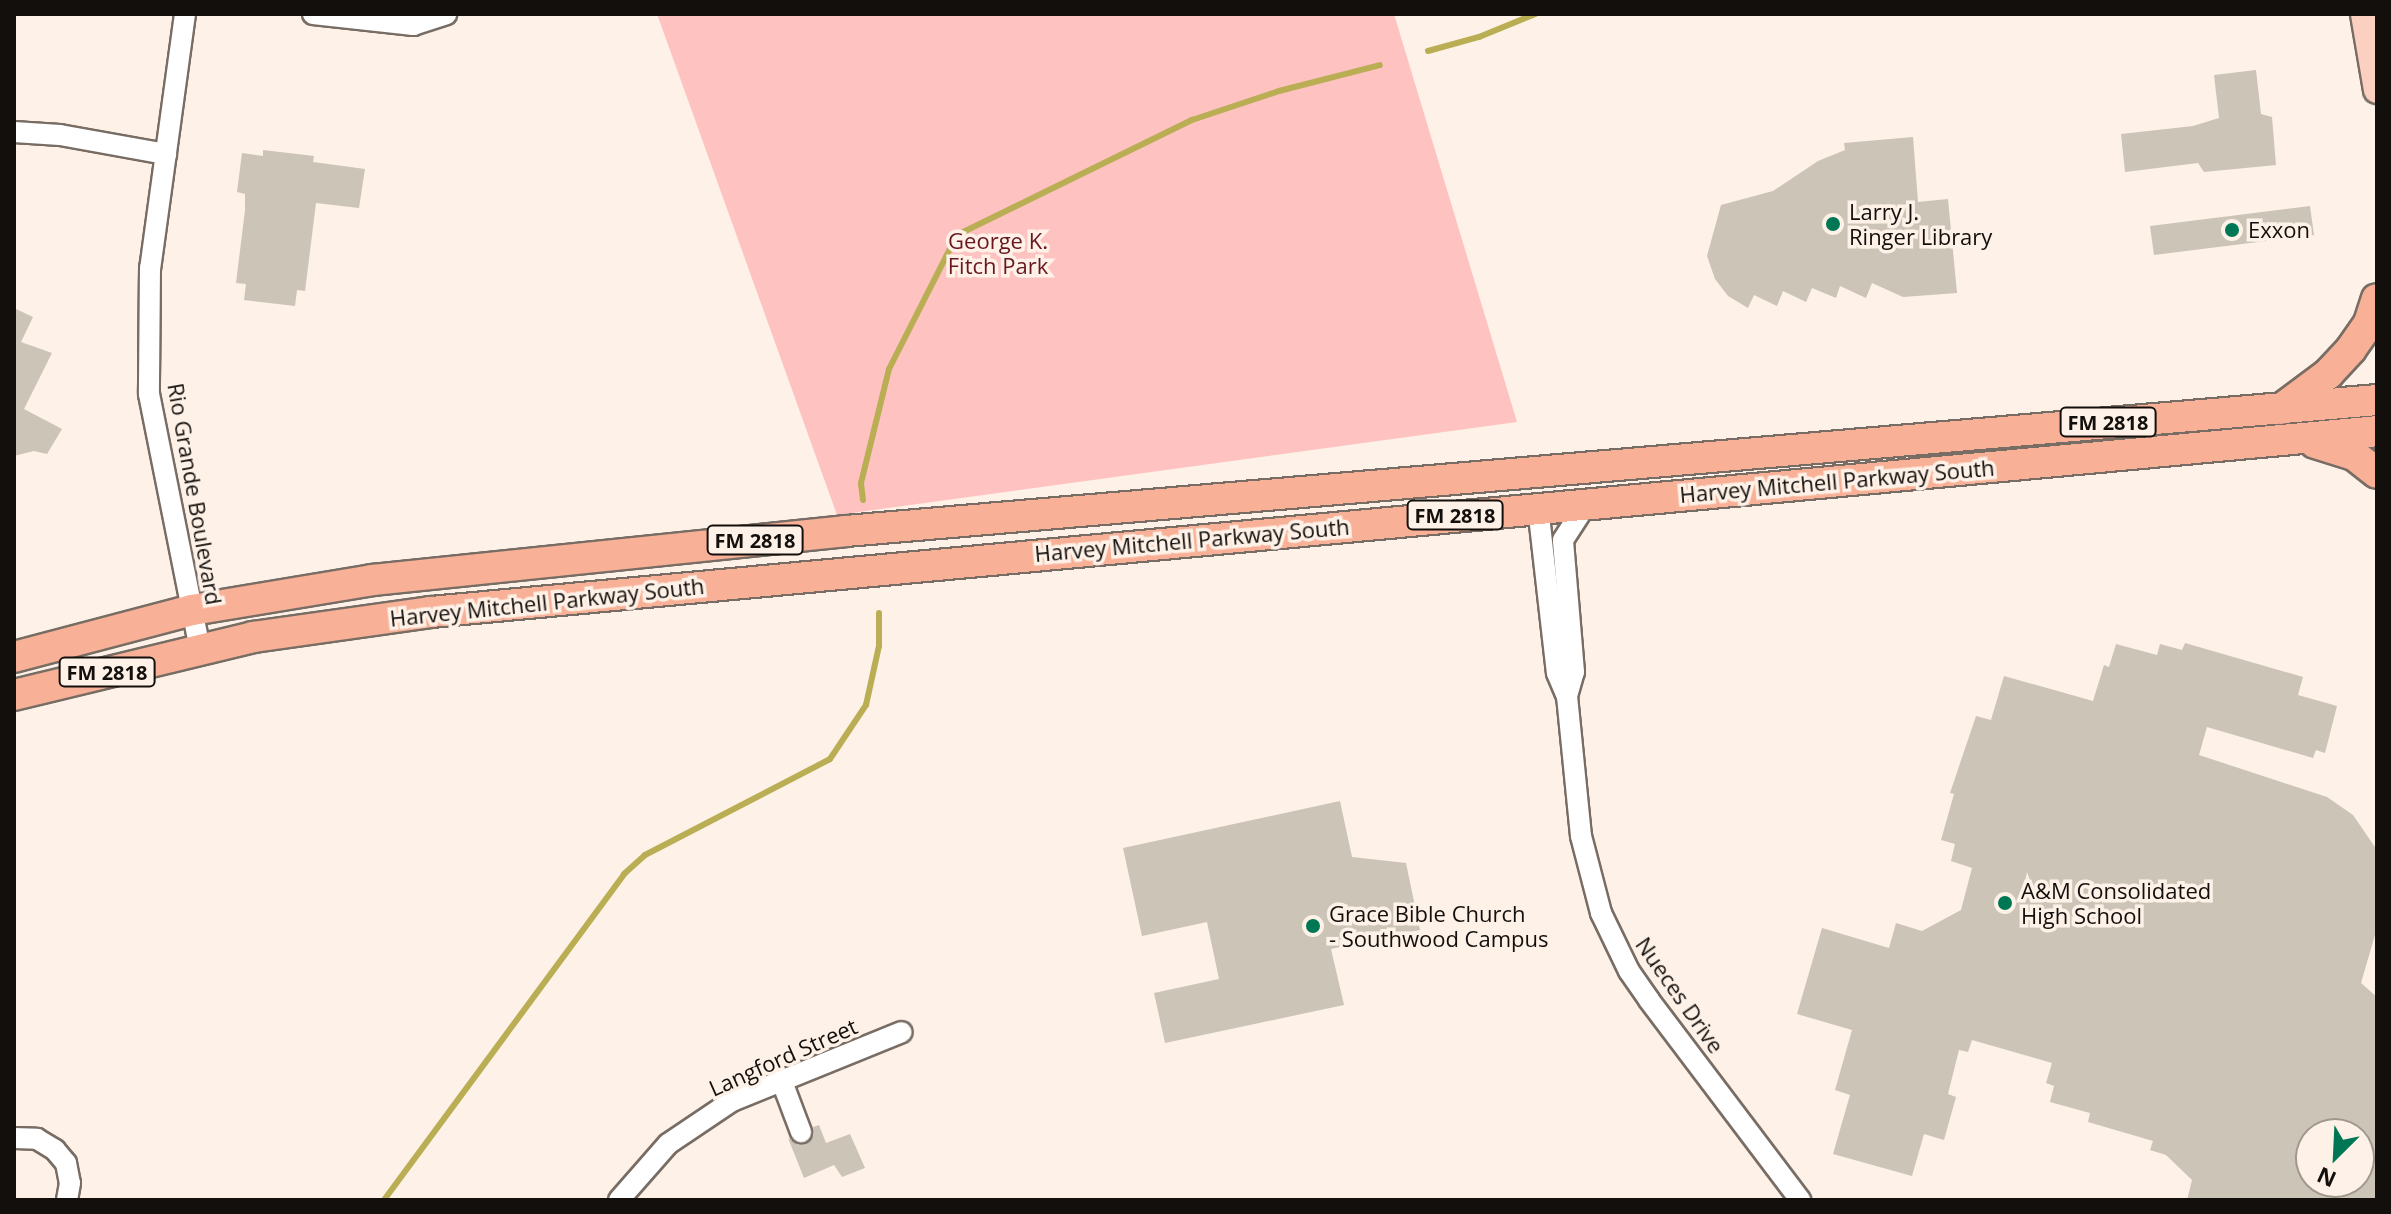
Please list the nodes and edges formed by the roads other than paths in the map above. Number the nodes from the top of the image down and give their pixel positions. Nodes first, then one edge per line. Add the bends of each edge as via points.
1 (185, 14) edge
2 (313, 14) edge
3 (446, 14) edge
4 (2364, 14) edge
5 (2377, 90) edge
6 (14, 132) edge
7 (166, 154) junction
8 (2377, 299) edge
9 (2377, 400) edge
10 (2281, 409) junction
11 (2377, 431) edge
12 (2302, 438) junction
13 (1577, 468) junction
14 (2377, 473) edge
15 (1587, 503) junction
16 (1538, 507) junction
17 (192, 610) junction
18 (200, 649) junction
19 (14, 657) edge
20 (14, 695) edge
21 (1567, 696) junction
22 (902, 1032) dead end
23 (781, 1079) junction
24 (801, 1132) dead end
25 (14, 1138) edge
26 (67, 1200) edge
27 (619, 1200) edge
28 (1800, 1200) edge

1 - 7 street, Rio Grande Boulevard
2 - 3 street via 413,25
4 - 5 main road
6 - 7 street
7 - 17 street, Rio Grande Boulevard via 150,268 149,394
8 - 10 highway via 2351,349 2328,374
9 - 10 highway, Harvey Mitchell Parkway South / FM 2818
10 - 13 highway, Harvey Mitchell Parkway South / FM 2818
11 - 12 highway, Harvey Mitchell Parkway South / FM 2818
12 - 14 highway via 2354,455
12 - 15 highway, Harvey Mitchell Parkway South / FM 2818
13 - 16 highway
13 - 17 highway, Harvey Mitchell Parkway South / FM 2818 via 830,532 373,580
15 - 16 highway, Harvey Mitchell Parkway South / FM 2818
15 - 21 street, Nueces Drive via 1563,540 1574,672
16 - 18 highway, Harvey Mitchell Parkway South / FM 2818 via 431,612
16 - 21 street, Nueces Drive via 1557,673
17 - 18 street, Rio Grande Boulevard
17 - 19 highway, Harvey Mitchell Parkway South / FM 2818
18 - 20 highway, Harvey Mitchell Parkway South / FM 2818
21 - 28 street, Nueces Drive via 1586,863 1612,938 1649,1000
22 - 23 street, Langford Street
23 - 24 street
23 - 27 street, Langford Street via 732,1101 668,1144
25 - 26 street via 37,1139 55,1150 66,1163

